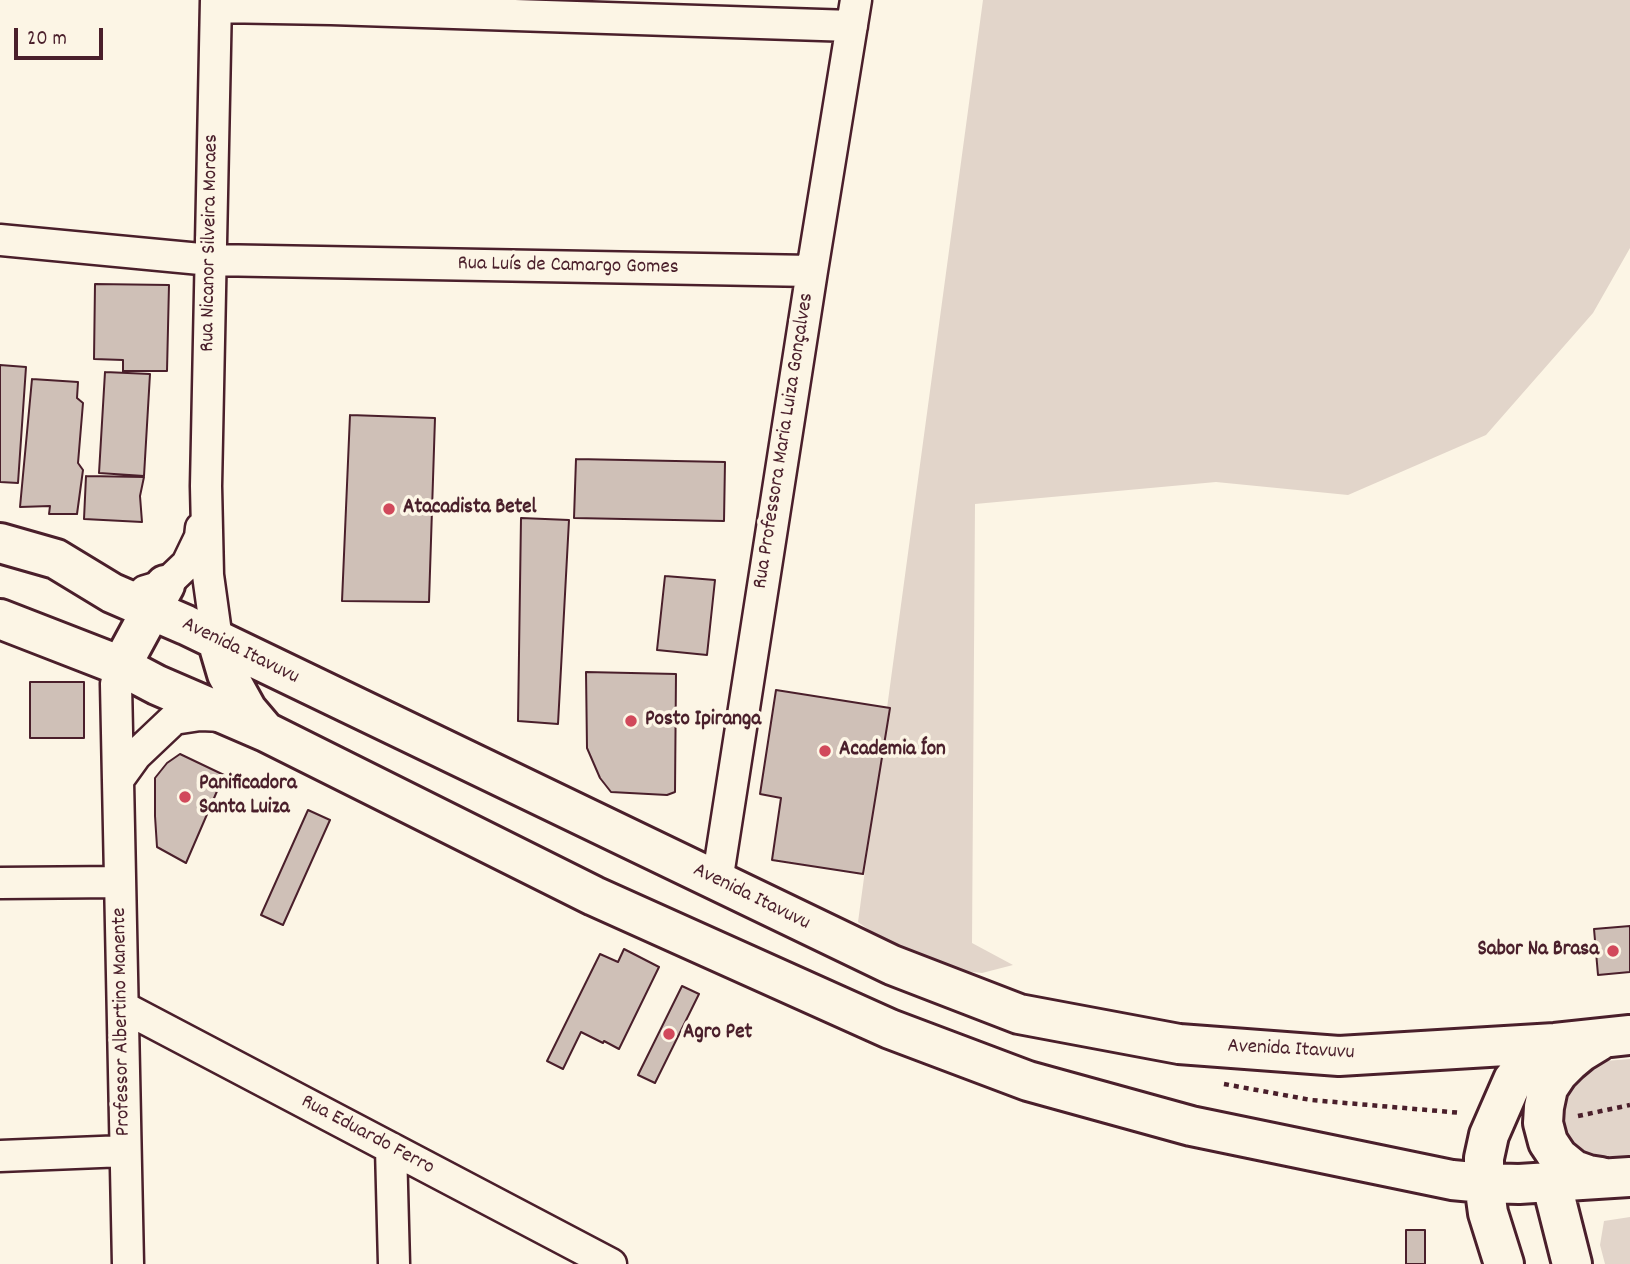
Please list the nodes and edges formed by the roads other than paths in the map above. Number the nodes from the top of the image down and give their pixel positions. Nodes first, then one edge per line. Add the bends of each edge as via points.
1 (216, 4) edge
2 (854, 13) edge
3 (0, 240) edge
4 (211, 260) junction
5 (812, 271) junction
6 (206, 486) junction
7 (0, 543) edge
8 (158, 598) junction
9 (0, 619) edge
10 (217, 640) junction
11 (121, 666) junction
12 (231, 716) junction
13 (266, 732) junction
14 (118, 779) junction
15 (120, 882) junction
16 (717, 882) junction
17 (0, 883) edge
18 (123, 1007) junction
19 (1618, 1036) edge
20 (1555, 1043) junction
21 (391, 1148) junction
22 (125, 1151) junction
23 (0, 1156) edge
24 (1620, 1178) edge
25 (1551, 1181) junction
26 (1484, 1183) junction
27 (128, 1264) edge
28 (394, 1264) edge
29 (611, 1264) edge
30 (1504, 1264) edge
31 (1572, 1264) edge

1 - 2 street via 345,10
1 - 4 street, Rua Nicanor Silveira Moraes
2 - 5 street, Rua Professora Maria Luiza Gonçalves
3 - 4 street, Rua Luís de Camargo Gomes
4 - 5 street, Rua Luís de Camargo Gomes
4 - 6 street, Rua Nicanor Silveira Moraes
5 - 16 street, Rua Professora Maria Luiza Gonçalves
6 - 8 street, Rua Nicanor Silveira Moraes via 200,537 187,564
6 - 10 street, Rua Nicanor Silveira Moraes via 208,575
7 - 8 main road, Avenida Itavuvu via 56,559 112,593
8 - 10 main road, Avenida Itavuvu via 186,625
8 - 11 main road
9 - 11 main road
10 - 13 main road via 227,674
10 - 16 main road, Avenida Itavuvu
11 - 12 main road
11 - 14 street, Professor Albertino Manente via 116,684
12 - 13 main road
12 - 14 street via 174,719
13 - 26 main road via 594,896 890,1029 1028,1081 1191,1126
14 - 15 street, Professor Albertino Manente
15 - 17 street
15 - 18 street, Professor Albertino Manente
16 - 20 main road, Avenida Itavuvu via 892,965 1018,1014 1179,1044 1339,1056
18 - 21 street, Rua Eduardo Ferro
18 - 22 street, Professor Albertino Manente
19 - 20 main road, Avenida Itavuvu
19 - 24 main road via 1581,1052 1558,1073 1548,1088 1543,1123 1548,1142 1574,1170
20 - 26 main road, Avenida Itavuvu via 1532,1058 1513,1080 1489,1135
21 - 28 street
21 - 29 street, Rua Eduardo Ferro
22 - 23 street
22 - 27 street, Professor Albertino Manente
24 - 25 main road
25 - 26 main road
25 - 31 main road
26 - 30 main road, Avenida Itavuvu

